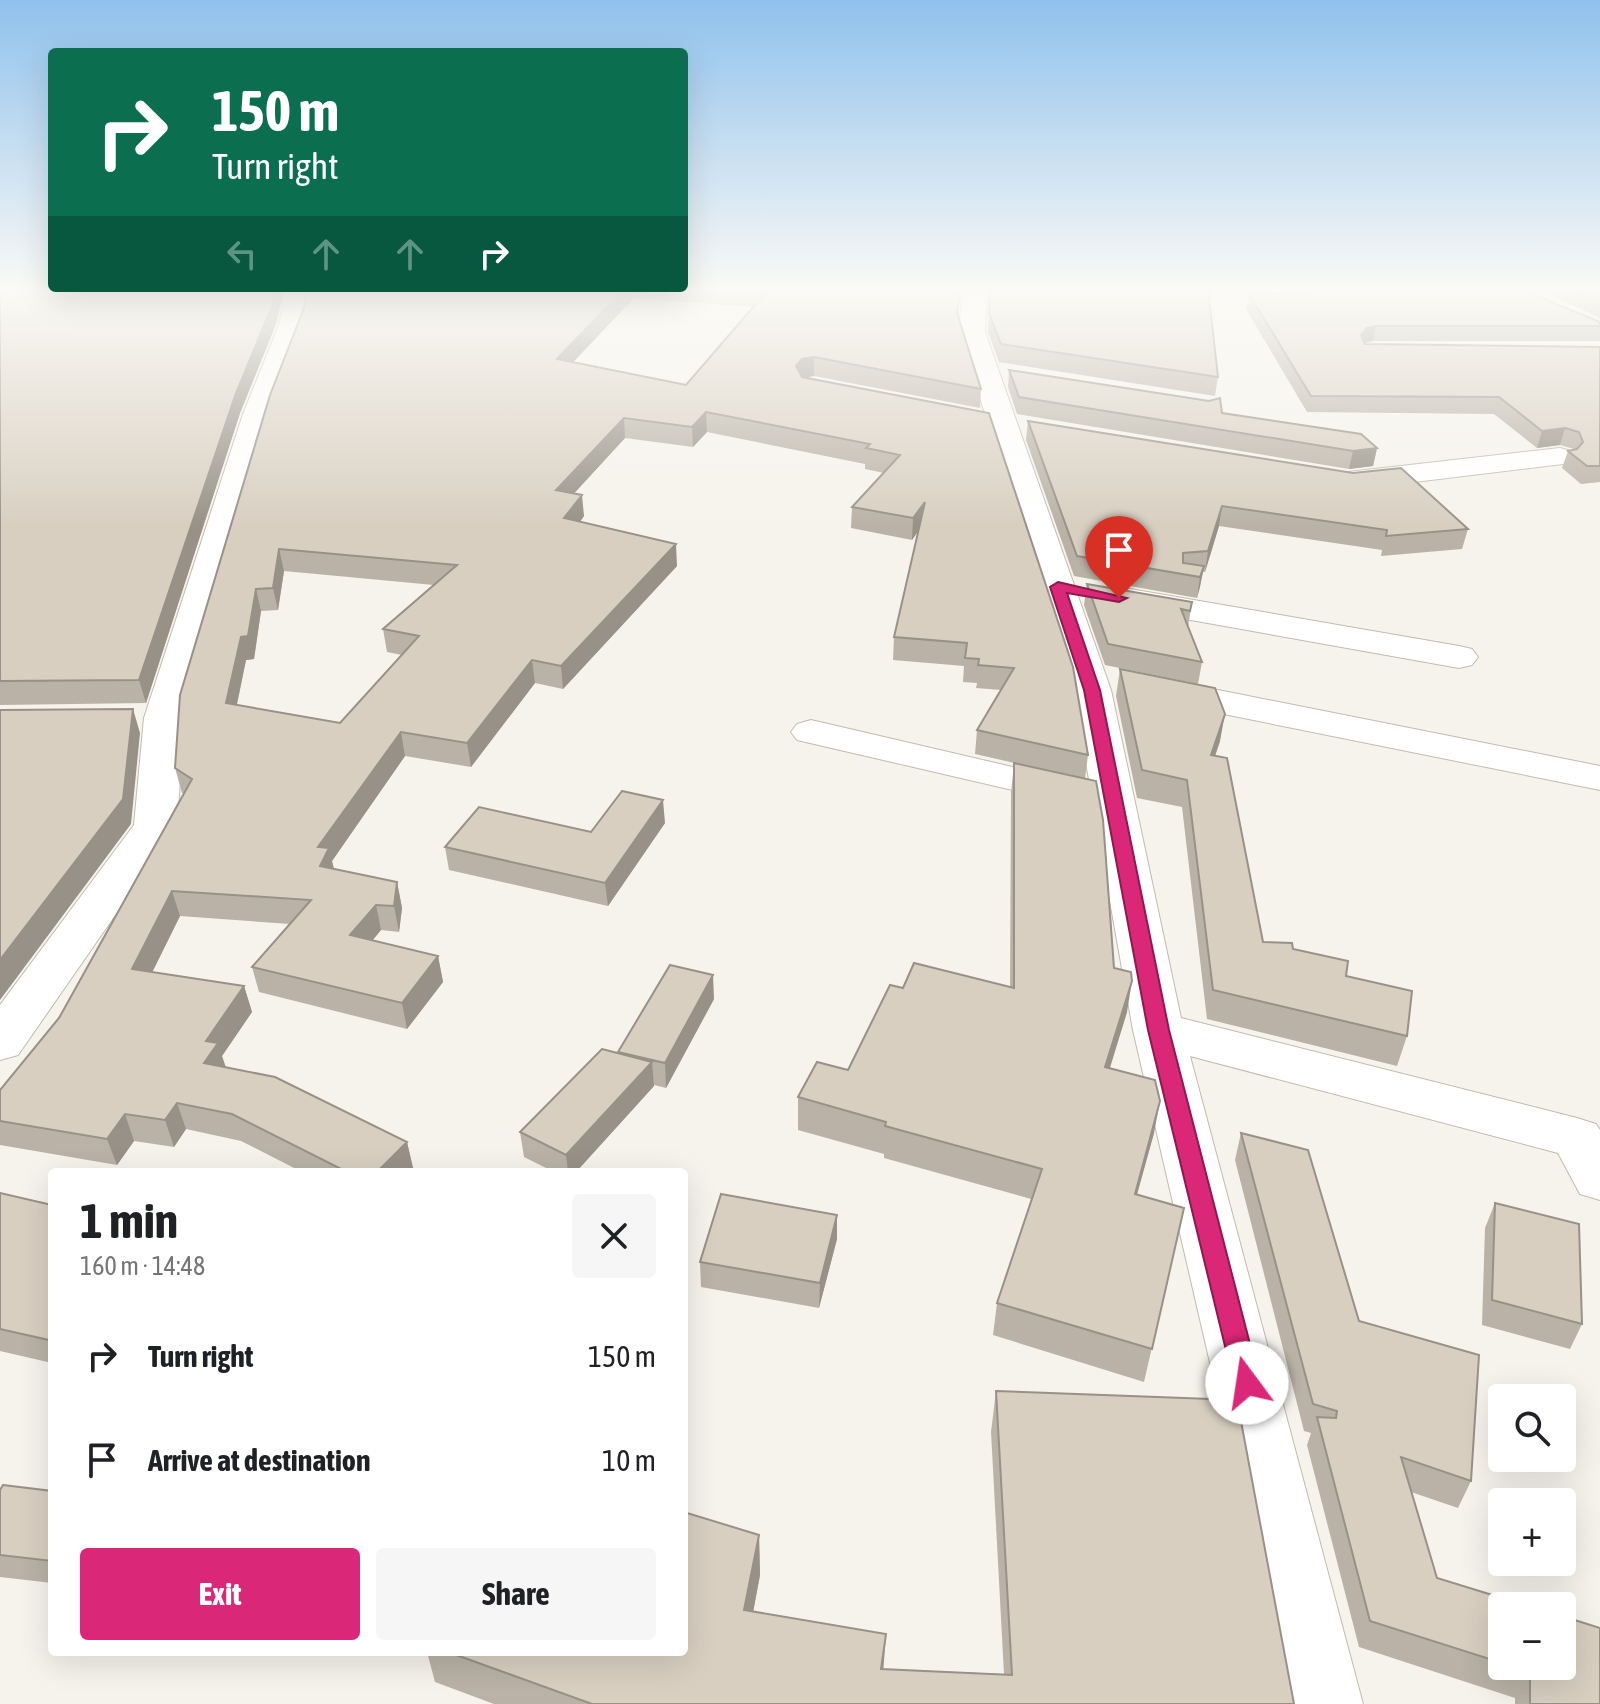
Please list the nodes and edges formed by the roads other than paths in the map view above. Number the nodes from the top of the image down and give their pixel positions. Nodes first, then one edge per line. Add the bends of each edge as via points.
1 (275, 368) edge
2 (996, 368) edge
3 (1560, 457) dead end
4 (1324, 477) edge
5 (1083, 591) junction
6 (1459, 657) dead end
7 (1087, 676) junction
8 (811, 732) dead end
9 (1600, 778) edge
10 (1114, 801) junction
11 (1158, 1030) junction
12 (0, 1042) edge
13 (1592, 1157) edge
14 (1326, 1704) edge

1 - 12 street via 149,718 155,826
2 - 5 street via 1004,424
3 - 4 street via 1358,481
5 - 6 street
5 - 7 street
7 - 9 street
7 - 10 street
8 - 10 street
10 - 11 street
11 - 13 street
11 - 14 street

